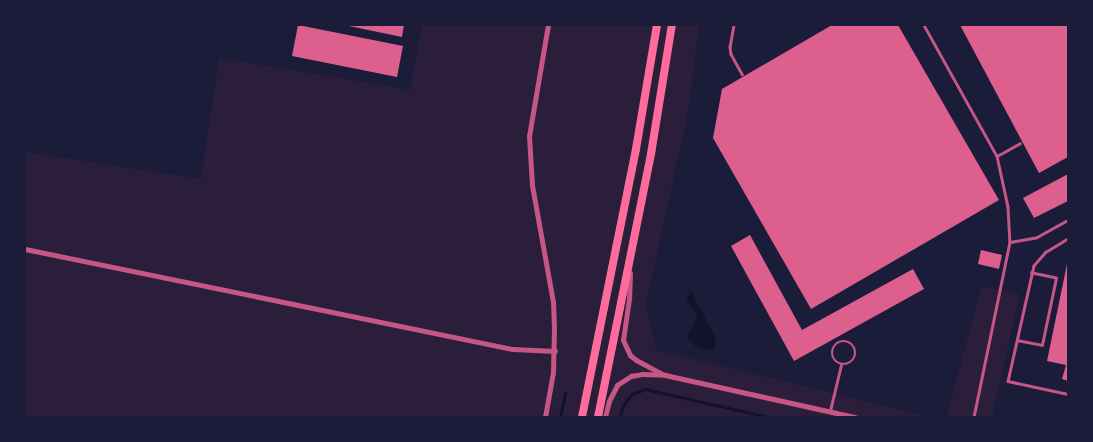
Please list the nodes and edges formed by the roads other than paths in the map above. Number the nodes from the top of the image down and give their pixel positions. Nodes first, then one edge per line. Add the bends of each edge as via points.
1 (548, 25) edge
2 (656, 25) edge
3 (672, 25) edge
4 (734, 25) edge
5 (924, 25) edge
6 (742, 74) dead end
7 (1020, 143) dead end
8 (997, 156) junction
9 (1068, 220) edge
10 (1068, 239) edge
11 (1010, 242) junction
12 (25, 248) edge
13 (630, 254) junction
14 (1032, 273) junction
15 (1017, 340) junction
16 (555, 351) junction
17 (841, 364) junction
18 (665, 375) junction
19 (1068, 394) edge
20 (830, 411) junction
21 (545, 417) edge
22 (582, 417) edge
23 (598, 417) edge
24 (605, 417) edge
25 (855, 417) edge
26 (974, 417) edge

1 - 16 street via 533,104 529,161 552,302
2 - 22 main road via 636,149
3 - 13 main road via 651,154
4 - 6 lane via 731,54
5 - 8 lane
7 - 8 lane
8 - 11 lane via 1007,199
9 - 11 lane via 1037,237
10 - 14 lane via 1040,257
11 - 26 lane
12 - 16 street via 514,349
13 - 18 street via 624,340 630,355
13 - 23 main road
14 - 15 lane
14 - 15 lane via 1056,278 1042,345
15 - 19 lane via 1008,381
16 - 21 street
17 - 17 lane via 834,360 832,352 838,343 846,341 852,344 856,355 849,364
17 - 20 lane
18 - 20 street
18 - 24 street via 642,374 623,380 609,401
20 - 25 street

